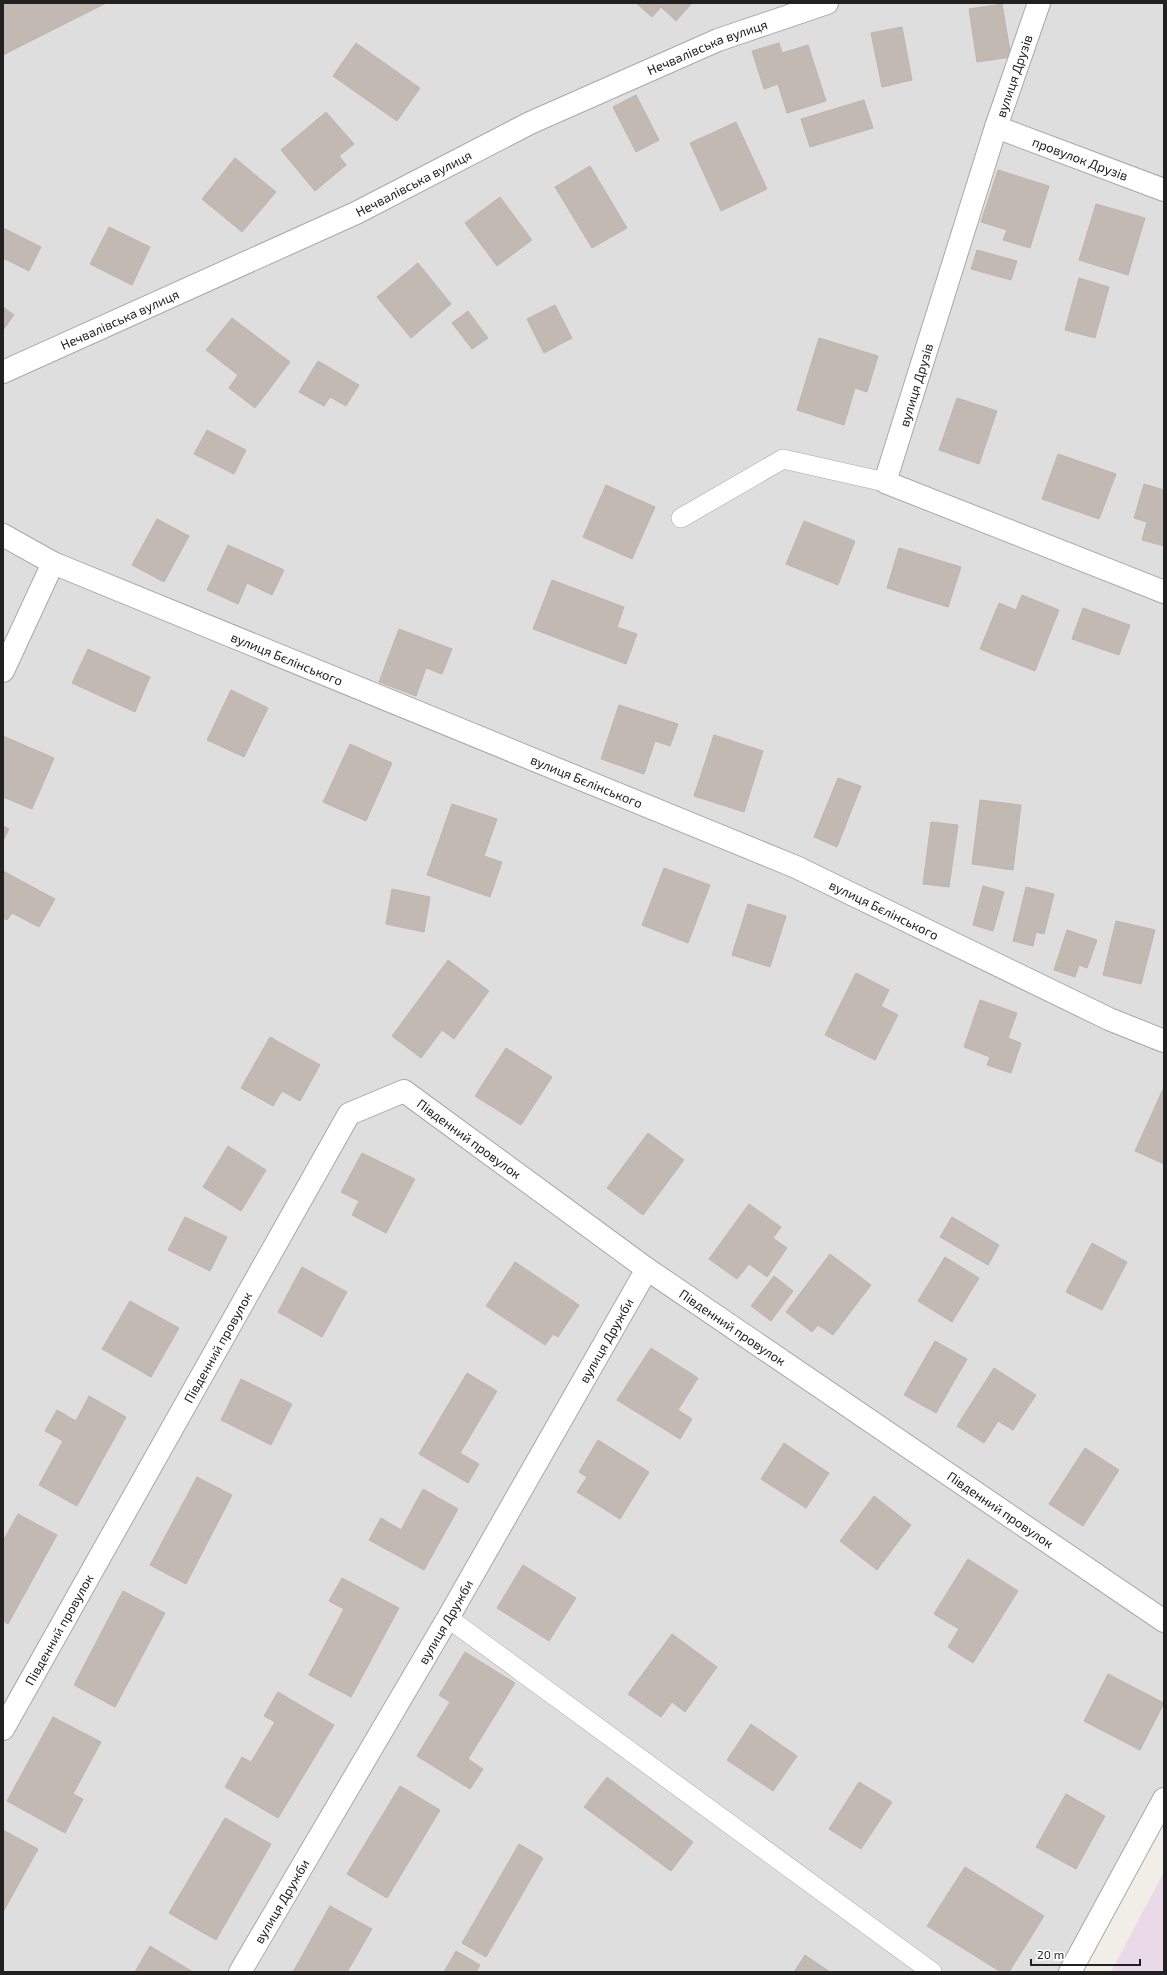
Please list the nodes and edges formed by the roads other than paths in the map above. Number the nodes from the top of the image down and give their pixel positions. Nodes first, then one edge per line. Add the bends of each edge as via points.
1 (827, 3) edge
2 (1039, 3) edge
3 (996, 127) junction
4 (1164, 190) edge
5 (3, 372) edge
6 (886, 482) junction
7 (681, 518) dead end
8 (3, 536) edge
9 (53, 564) junction
10 (1164, 592) edge
11 (3, 671) edge
12 (1164, 1041) edge
13 (647, 1269) junction
14 (448, 1618) junction
15 (1164, 1621) edge
16 (3, 1729) edge
17 (1164, 1799) edge
18 (240, 1972) edge
19 (932, 1972) edge
20 (1070, 1972) edge

1 - 5 street, Нечвалівська вулиця via 718,40 530,123 356,213
2 - 3 street, вулиця Друзів
3 - 4 street, провулок Друзів
3 - 6 street, вулиця Друзів
6 - 7 lane via 783,459
6 - 10 street
8 - 9 street, вулиця Бєлінського
9 - 11 street
9 - 12 street, вулиця Бєлінського via 796,867 1109,1019
13 - 14 street, вулиця Дружби
13 - 15 street, Південний провулок
13 - 16 street, Південний провулок via 404,1091 348,1114
14 - 18 street, вулиця Дружби
14 - 19 lane
17 - 20 street

